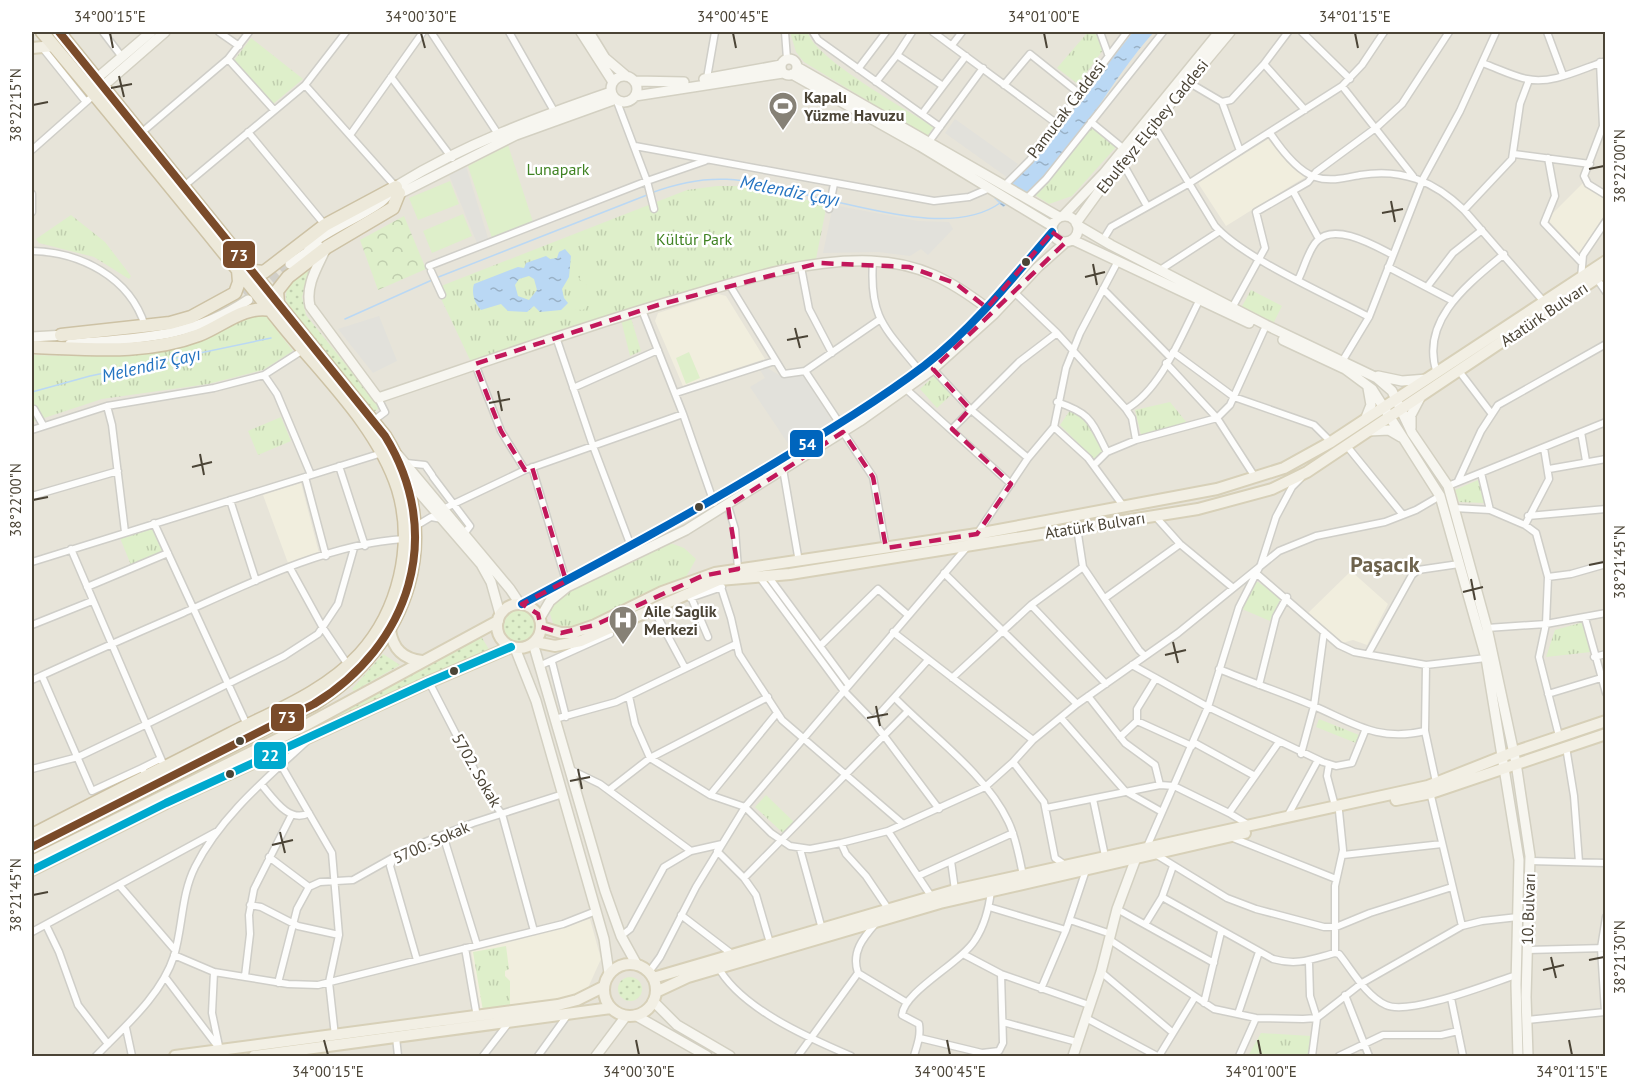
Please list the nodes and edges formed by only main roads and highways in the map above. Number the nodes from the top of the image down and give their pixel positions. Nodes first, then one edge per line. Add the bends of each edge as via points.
1 (40, 32) edge
2 (59, 32) edge
3 (151, 32) edge
4 (165, 32) edge
5 (581, 32) edge
6 (589, 32) edge
7 (1217, 32) edge
8 (1230, 32) edge
9 (35, 46) edge
10 (54, 46) junction
11 (788, 68) junction
12 (625, 75) junction
13 (635, 81) junction
14 (95, 90) junction
15 (613, 91) junction
16 (635, 96) junction
17 (1000, 188) junction
18 (398, 190) junction
19 (1061, 217) junction
20 (1077, 224) junction
21 (1052, 229) junction
22 (1069, 241) junction
23 (327, 247) junction
24 (1605, 261) edge
25 (286, 266) junction
26 (238, 270) junction
27 (253, 271) junction
28 (1601, 275) edge
29 (274, 306) junction
30 (987, 308) junction
31 (61, 335) junction
32 (33, 344) edge
33 (1371, 375) junction
34 (1433, 376) junction
35 (1367, 386) junction
36 (1421, 396) junction
37 (1399, 404) junction
38 (1388, 411) junction
39 (354, 412) junction
40 (1365, 420) junction
41 (841, 428) junction
42 (1367, 431) junction
43 (1412, 433) junction
44 (1402, 439) junction
45 (388, 451) junction
46 (406, 478) junction
47 (443, 514) junction
48 (761, 571) junction
49 (719, 580) junction
50 (521, 604) junction
51 (499, 618) junction
52 (541, 622) junction
53 (390, 630) junction
54 (534, 643) junction
55 (513, 647) junction
56 (422, 661) junction
57 (1605, 721) edge
58 (1605, 734) edge
59 (1515, 758) junction
60 (1504, 763) junction
61 (1337, 809) junction
62 (32, 835) edge
63 (32, 848) edge
64 (1150, 852) junction
65 (1136, 858) junction
66 (32, 861) edge
67 (32, 870) edge
68 (904, 910) junction
69 (717, 964) junction
70 (637, 965) junction
71 (609, 973) junction
72 (651, 975) junction
73 (603, 987) junction
74 (654, 997) junction
75 (611, 1008) junction
76 (630, 1016) junction
77 (333, 1046) edge
78 (223, 1053) edge
79 (175, 1056) edge
80 (254, 1056) edge
81 (596, 1056) edge
82 (706, 1056) edge
83 (730, 1056) edge
84 (1073, 1056) edge
85 (1518, 1056) edge
86 (1528, 1056) edge

1 - 9 main road
1 - 10 highway
2 - 14 highway
3 - 14 main road via 122,57
4 - 14 main road
5 - 15 main road
6 - 12 main road via 605,58
7 - 19 main road, Ebulfeyz Elçibey Caddesi via 1124,149
8 - 20 main road, Ebulfeyz Elçibey Caddesi via 1122,162
9 - 10 main road
10 - 14 highway
11 - 13 main road via 677,83
11 - 16 main road
11 - 17 main road
11 - 17 main road via 928,143
12 - 13 main road
12 - 15 main road via 616,78
13 - 16 main road
14 - 26 highway
14 - 27 highway via 141,134
15 - 16 main road via 628,101
15 - 18 main road
15 - 18 main road via 498,134
17 - 19 main road
17 - 21 main road via 1011,202
18 - 23 highway via 397,202 388,211
18 - 25 main road via 382,207 332,234
18 - 25 highway via 325,225
19 - 20 main road via 1071,217
19 - 21 main road
20 - 22 main road via 1077,234
20 - 33 main road via 1232,308
21 - 22 main road via 1056,239
21 - 30 main road
22 - 35 main road, 10. Bulvarı via 1345,369
22 - 41 main road via 933,369
23 - 25 highway
23 - 30 main road via 310,284 310,306 378,398 642,310 819,263 873,261 909,267 955,283
24 - 34 main road, Atatürk Bulvarı
25 - 27 highway
25 - 29 highway
26 - 29 highway
26 - 31 highway via 238,289 191,317 145,327
27 - 29 highway
28 - 36 main road, Atatürk Bulvarı
29 - 32 highway via 247,310 202,334 152,347 100,350
29 - 39 highway via 303,350
29 - 45 highway via 373,421
30 - 41 main road via 919,370
31 - 32 main road
31 - 32 main road via 170,330 215,315 246,298 216,320 171,334
33 - 34 main road via 1402,381
33 - 37 main road, 10. Bulvarı via 1384,384
34 - 37 main road, Atatürk Bulvarı
35 - 38 main road, 10. Bulvarı
35 - 40 main road via 1371,400
36 - 37 main road, Atatürk Bulvarı
36 - 43 main road via 1411,416
37 - 38 main road, Atatürk Bulvarı
37 - 43 main road, 10. Bulvarı
38 - 40 main road, Atatürk Bulvarı
38 - 42 main road, Atatürk Bulvarı
38 - 44 main road, 10. Bulvarı
39 - 45 highway
39 - 46 main road via 381,441
40 - 48 main road, Atatürk Bulvarı via 1284,468 1217,489
41 - 50 main road
41 - 52 main road via 717,513 567,587 550,601
42 - 44 main road via 1389,430
42 - 48 main road, Atatürk Bulvarı via 1306,472 1272,489 1234,501 968,545
43 - 59 main road, 10. Bulvarı via 1448,486 1487,628
44 - 60 main road, 10. Bulvarı via 1440,496 1486,658
45 - 46 highway
45 - 47 main road via 406,463
45 - 62 highway via 399,492 404,539 401,572 391,604 370,641 348,665 308,694 145,772
46 - 47 main road
46 - 53 highway via 416,526 415,548 409,585
47 - 50 main road
47 - 51 main road via 491,582
48 - 49 main road, Atatürk Bulvarı
48 - 49 main road, Atatürk Bulvarı via 738,569
49 - 52 main road, Atatürk Bulvarı via 662,592 572,633 561,633
49 - 54 main road, Atatürk Bulvarı via 581,641 555,646
50 - 51 main road via 509,607
50 - 52 main road via 535,610
51 - 55 main road via 501,639
51 - 56 main road
52 - 54 main road
53 - 56 main road via 402,655
53 - 63 highway via 356,673 314,704
54 - 55 main road
54 - 70 main road via 621,936
55 - 67 main road via 165,803
55 - 71 main road via 536,702 596,911
56 - 66 main road via 306,725
57 - 59 main road via 1559,736
58 - 59 main road
59 - 60 main road
59 - 86 main road, 10. Bulvarı via 1530,861
60 - 61 main road via 1432,787
60 - 85 main road, 10. Bulvarı via 1519,860
61 - 64 main road
61 - 64 main road via 1249,825
64 - 65 main road
64 - 68 main road via 1058,865 931,896
65 - 68 main road
65 - 84 main road
68 - 69 main road via 877,922
68 - 69 main road via 889,910 770,943 732,954
69 - 72 main road
69 - 74 main road
70 - 71 main road via 625,964
70 - 72 main road
71 - 73 main road
72 - 74 main road
73 - 75 main road
73 - 77 main road via 558,1005
74 - 76 main road via 644,1012
74 - 83 main road via 677,1024
75 - 76 main road
75 - 77 main road
76 - 81 main road
76 - 82 main road
77 - 78 main road
77 - 80 main road
78 - 79 main road

